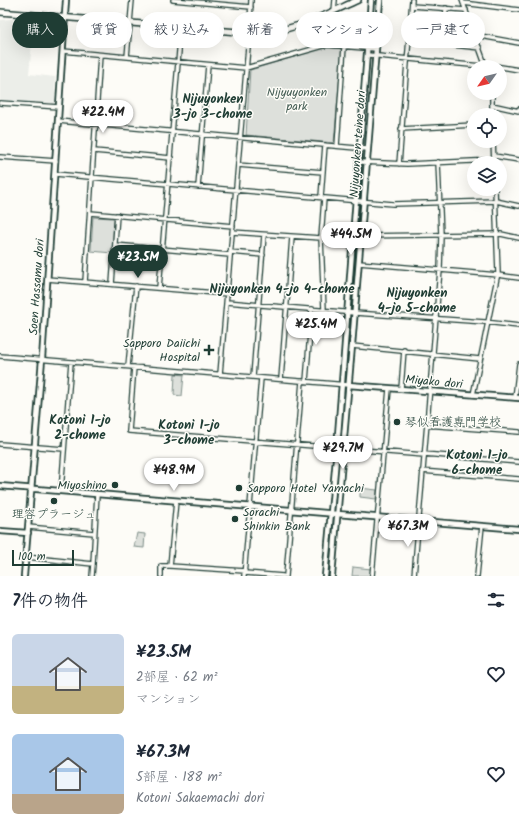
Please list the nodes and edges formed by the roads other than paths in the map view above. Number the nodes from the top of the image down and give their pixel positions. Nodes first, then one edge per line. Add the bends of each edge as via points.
1 (66, 0) edge
2 (132, 0) edge
3 (172, 0) edge
4 (251, 0) edge
5 (335, 0) edge
6 (358, 0) edge
7 (372, 0) edge
8 (380, 0) edge
9 (412, 0) edge
10 (463, 2) edge
11 (412, 6) junction
12 (251, 7) junction
13 (446, 8) junction
14 (334, 10) junction
15 (466, 10) joint
16 (519, 10) edge
17 (0, 12) edge
18 (65, 12) edge
19 (131, 12) edge
20 (251, 12) edge
21 (371, 12) edge
22 (446, 12) edge
23 (12, 13) edge
24 (288, 29) edge
25 (485, 37) edge
26 (519, 43) edge
27 (63, 48) edge
28 (129, 48) edge
29 (179, 48) edge
30 (248, 48) edge
31 (314, 48) edge
32 (344, 48) edge
33 (368, 48) joint
34 (480, 48) edge
35 (376, 49) junction
36 (63, 52) junction
37 (100, 55) junction
38 (368, 56) junction
39 (375, 56) junction
40 (128, 58) junction
41 (407, 59) junction
42 (484, 60) edge
43 (178, 62) junction
44 (467, 64) edge
45 (208, 65) junction
46 (246, 68) junction
47 (507, 69) edge
48 (519, 70) edge
49 (492, 100) edge
50 (0, 103) edge
51 (492, 105) joint
52 (59, 108) junction
53 (519, 109) edge
54 (58, 121) junction
55 (96, 124) junction
56 (467, 125) edge
57 (401, 129) junction
58 (173, 131) junction
59 (203, 134) junction
60 (240, 138) junction
61 (325, 145) junction
62 (336, 146) junction
63 (360, 148) junction
64 (367, 149) junction
65 (94, 151) junction
66 (0, 157) edge
67 (171, 158) junction
68 (507, 160) edge
69 (519, 160) edge
70 (56, 161) junction
71 (467, 161) edge
72 (360, 162) junction
73 (366, 162) junction
74 (438, 162) junction
75 (399, 164) junction
76 (238, 165) junction
77 (323, 172) junction
78 (55, 174) junction
79 (92, 178) junction
80 (169, 184) junction
81 (198, 187) junction
82 (236, 190) junction
83 (496, 196) edge
84 (322, 198) junction
85 (356, 200) junction
86 (363, 201) junction
87 (496, 201) junction
88 (441, 203) junction
89 (519, 206) edge
90 (90, 213) junction
91 (117, 215) junction
92 (166, 219) junction
93 (233, 226) junction
94 (232, 232) junction
95 (497, 234) junction
96 (264, 235) junction
97 (442, 235) junction
98 (360, 236) junction
99 (292, 237) junction
100 (322, 238) junction
101 (353, 238) junction
102 (519, 238) edge
103 (115, 245) junction
104 (163, 249) junction
105 (230, 254) junction
106 (263, 255) junction
107 (359, 263) junction
108 (440, 270) junction
109 (498, 275) junction
110 (519, 278) edge
111 (47, 279) junction
112 (85, 282) junction
113 (112, 284) junction
114 (136, 286) junction
115 (159, 288) junction
116 (228, 294) junction
117 (227, 302) junction
118 (259, 305) junction
119 (286, 307) junction
120 (312, 309) junction
121 (324, 310) junction
122 (348, 312) junction
123 (355, 313) junction
124 (435, 318) junction
125 (488, 322) junction
126 (519, 326) edge
127 (352, 346) junction
128 (404, 350) junction
129 (432, 354) junction
130 (0, 356) edge
131 (42, 359) junction
132 (480, 359) junction
133 (71, 362) junction
134 (519, 364) edge
135 (128, 366) junction
136 (134, 367) junction
137 (220, 374) junction
138 (253, 377) junction
139 (261, 378) junction
140 (281, 379) junction
141 (304, 381) junction
142 (342, 384) junction
143 (348, 385) junction
144 (388, 389) junction
145 (401, 389) junction
146 (429, 392) junction
147 (473, 395) junction
148 (517, 398) edge
149 (426, 425) junction
150 (519, 432) edge
151 (256, 442) junction
152 (0, 444) edge
153 (297, 444) junction
154 (35, 447) junction
155 (337, 448) junction
156 (343, 448) junction
157 (64, 449) junction
158 (383, 452) junction
159 (424, 455) junction
160 (519, 462) edge
161 (422, 471) junction
162 (519, 479) edge
163 (0, 486) edge
164 (31, 489) junction
165 (61, 491) junction
166 (97, 494) junction
167 (176, 501) junction
168 (250, 507) junction
169 (291, 510) junction
170 (331, 514) junction
171 (338, 514) junction
172 (378, 518) junction
173 (418, 521) junction
174 (482, 526) junction
175 (28, 527) junction
176 (519, 529) edge
177 (0, 531) edge
178 (28, 533) junction
179 (94, 533) junction
180 (26, 557) junction
181 (93, 564) junction
182 (170, 566) junction
183 (245, 573) edge
184 (24, 576) edge
185 (92, 576) edge
186 (161, 576) edge
187 (284, 576) edge
188 (325, 576) edge
189 (332, 576) edge
190 (372, 576) edge
191 (414, 576) edge
192 (477, 576) edge

1 - 18 street, Soen Hassamu dori
2 - 19 street
3 - 12 street
4 - 12 street
5 - 14 street
6 - 14 main road
7 - 21 street, Nijuyonken teine dori
8 - 35 street, Nijuyonken teine dori
9 - 11 street
10 - 15 street
10 - 16 street
11 - 13 street
11 - 41 street
12 - 20 street
13 - 15 street
13 - 22 street
14 - 24 main road
17 - 23 main road
25 - 26 street
27 - 36 street, Soen Hassamu dori
28 - 40 street
29 - 43 street
30 - 46 street
31 - 46 street
32 - 62 street
33 - 35 street
33 - 38 street, Nijuyonken teine dori
34 - 42 street
35 - 39 street, Nijuyonken teine dori
36 - 37 street
36 - 52 street, Soen Hassamu dori
37 - 40 street
37 - 55 street
38 - 39 street
38 - 63 street, Nijuyonken teine dori
39 - 41 street
39 - 64 street, Nijuyonken teine dori
40 - 43 street
41 - 44 street
41 - 57 street
43 - 45 street
43 - 58 street
45 - 46 street
45 - 59 street
46 - 60 street
47 - 48 street
49 - 51 street
50 - 52 street
51 - 53 street
52 - 54 street, Soen Hassamu dori
54 - 55 street
54 - 70 street, Soen Hassamu dori
55 - 58 street
55 - 65 street
56 - 57 street
57 - 75 street
58 - 59 street
58 - 67 street
59 - 60 street
59 - 81 street
60 - 61 street
60 - 76 street
61 - 62 street
61 - 77 street
62 - 63 street
63 - 64 street
63 - 72 street, Nijuyonken teine dori
64 - 73 street, Nijuyonken teine dori
65 - 67 street
65 - 79 street
66 - 70 street
67 - 80 street
68 - 69 street
70 - 78 street, Soen Hassamu dori
71 - 74 street
72 - 73 street
72 - 85 street, Nijuyonken teine dori
73 - 75 street
73 - 86 street, Nijuyonken teine dori
74 - 75 street
74 - 88 street
76 - 77 street
76 - 82 street
77 - 84 street
78 - 79 street
78 - 111 street, Soen Hassamu dori
79 - 80 street
79 - 90 street
80 - 81 street
80 - 92 street
81 - 82 street
82 - 84 street
82 - 93 street
83 - 87 street
84 - 85 street
84 - 100 street
85 - 86 street
85 - 101 street, Nijuyonken teine dori
86 - 88 street via 393,204
86 - 98 street, Nijuyonken teine dori
87 - 88 street
87 - 89 street
87 - 95 street
88 - 97 street
90 - 91 street
90 - 112 street
91 - 92 street
91 - 103 street
92 - 93 street
92 - 104 street
93 - 94 street
94 - 96 street
94 - 105 street
95 - 97 street
95 - 102 street
95 - 109 street
96 - 99 street
96 - 106 street
97 - 98 street
97 - 108 street
98 - 101 street
98 - 107 street, Nijuyonken teine dori
99 - 100 street
99 - 119 street
100 - 101 street
100 - 121 street
101 - 122 street, Nijuyonken teine dori
103 - 104 street
103 - 113 street
104 - 105 street
104 - 115 street
105 - 106 street
105 - 116 street
106 - 118 street
107 - 108 street
107 - 123 street, Nijuyonken teine dori
108 - 109 street
108 - 124 street
109 - 110 street
109 - 125 street
111 - 112 street
111 - 131 street, Soen Hassamu dori
112 - 113 street
113 - 114 street
114 - 115 street
114 - 135 street
115 - 116 street
116 - 117 street
117 - 118 street
117 - 137 street
118 - 119 street
118 - 138 street
119 - 120 street
119 - 140 street
120 - 121 street
120 - 141 street
121 - 122 street
122 - 123 street
122 - 142 street, Nijuyonken teine dori
123 - 124 street
123 - 127 street, Nijuyonken teine dori
124 - 125 street
124 - 129 street
125 - 126 street
125 - 132 street
127 - 128 street
127 - 143 street, Nijuyonken teine dori
128 - 129 street
128 - 145 street
129 - 132 street
129 - 146 street
130 - 131 street
131 - 133 street
131 - 154 street, Soen Hassamu dori
132 - 147 street
133 - 135 street
133 - 157 street
134 - 148 street
135 - 136 street
136 - 137 street
136 - 151 street via 129,431
137 - 138 street
138 - 139 street
139 - 140 street
139 - 151 street
140 - 141 street
141 - 142 street
141 - 153 street
142 - 143 street
142 - 155 street, Nijuyonken teine dori
143 - 144 street, Miyako dori
143 - 156 street, Nijuyonken teine dori
144 - 145 street, Miyako dori
144 - 158 street
145 - 146 street, Miyako dori
146 - 147 street, Miyako dori
146 - 149 street
147 - 148 street, Miyako dori
149 - 150 street
149 - 159 street
151 - 153 street
151 - 168 street
152 - 154 street
153 - 155 street
153 - 169 street
154 - 157 street
154 - 164 street, Soen Hassamu dori
155 - 156 street
155 - 170 street, Nijuyonken teine dori
156 - 158 street
156 - 171 street, Nijuyonken teine dori
157 - 165 street
158 - 159 street
158 - 172 street
159 - 160 street
159 - 161 street
161 - 162 street
161 - 173 street
163 - 164 street
164 - 165 street
164 - 175 street, Soen Hassamu dori
165 - 166 street
166 - 167 street
166 - 179 street
167 - 168 street
167 - 182 street
168 - 169 street
168 - 183 street
169 - 170 street
169 - 187 street
170 - 171 street
170 - 188 street, Nijuyonken teine dori
171 - 172 street
171 - 189 street, Nijuyonken teine dori
172 - 173 street
172 - 190 street
173 - 174 street
173 - 191 street
174 - 176 street
174 - 192 street
175 - 178 street, Soen Hassamu dori
175 - 179 street
177 - 178 street
178 - 180 street, Soen Hassamu dori
179 - 181 street
180 - 181 street
180 - 184 street, Soen Hassamu dori
181 - 185 street
182 - 183 street
182 - 186 street via 161,566
183 - 187 street

